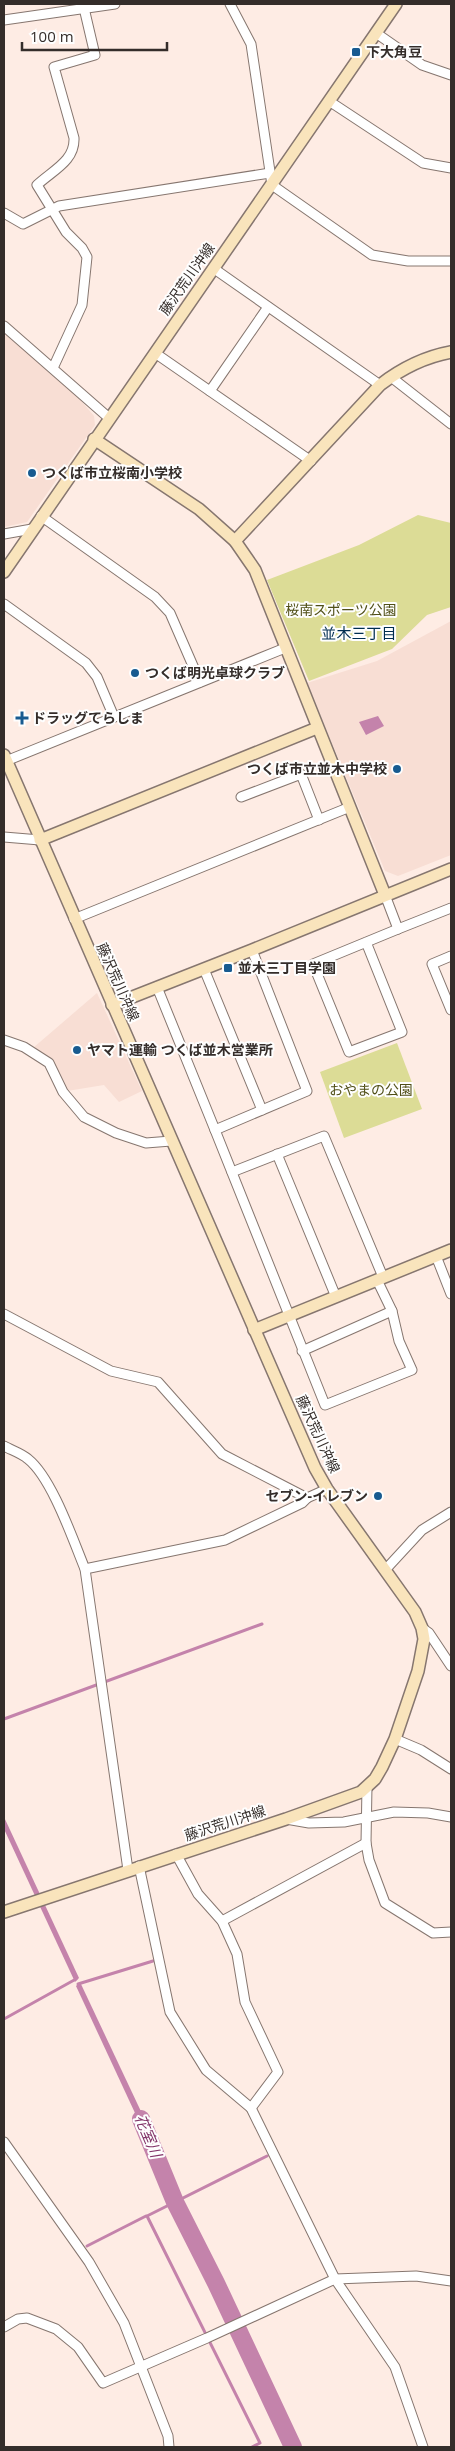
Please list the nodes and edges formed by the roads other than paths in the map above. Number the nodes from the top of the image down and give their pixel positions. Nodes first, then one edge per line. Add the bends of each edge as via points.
1 (114, 4) edge
2 (230, 4) edge
3 (396, 4) edge
4 (84, 8) junction
5 (4, 20) edge
6 (376, 33) junction
7 (451, 75) edge
8 (329, 101) junction
9 (451, 168) edge
10 (271, 179) junction
11 (54, 209) junction
12 (4, 213) edge
13 (451, 261) edge
14 (213, 268) junction
15 (268, 308) junction
16 (4, 326) edge
17 (451, 352) edge
18 (155, 353) junction
19 (53, 368) junction
20 (391, 377) junction
21 (380, 385) junction
22 (210, 390) junction
23 (109, 418) junction
24 (450, 419) edge
25 (94, 439) junction
26 (311, 461) junction
27 (41, 516) junction
28 (32, 530) junction
29 (4, 534) edge
30 (235, 542) junction
31 (4, 572) edge
32 (4, 604) edge
33 (285, 648) junction
34 (200, 682) junction
35 (114, 717) junction
36 (318, 728) junction
37 (5, 758) edge
38 (241, 797) dead end
39 (350, 807) junction
40 (319, 820) junction
41 (4, 836) edge
42 (40, 840) junction
43 (451, 868) edge
44 (385, 895) junction
45 (451, 908) edge
46 (74, 919) junction
47 (398, 929) junction
48 (366, 942) junction
49 (252, 950) junction
50 (451, 956) edge
51 (204, 969) junction
52 (157, 987) junction
53 (112, 1005) junction
54 (451, 1010) edge
55 (4, 1040) edge
56 (262, 1110) junction
57 (215, 1130) junction
58 (171, 1141) junction
59 (278, 1154) junction
60 (232, 1172) junction
61 (451, 1250) edge
62 (436, 1256) junction
63 (380, 1279) junction
64 (451, 1294) edge
65 (336, 1297) junction
66 (392, 1310) junction
67 (4, 1314) edge
68 (288, 1316) junction
69 (254, 1330) junction
70 (302, 1350) junction
71 (4, 1446) edge
72 (327, 1489) junction
73 (307, 1498) junction
74 (451, 1512) edge
75 (84, 1569) junction
76 (386, 1569) junction
77 (422, 1628) junction
78 (451, 1666) edge
79 (394, 1739) junction
80 (451, 1769) edge
81 (367, 1786) junction
82 (451, 1817) edge
83 (366, 1818) junction
84 (286, 1819) junction
85 (366, 1843) junction
86 (176, 1854) junction
87 (134, 1868) junction
88 (4, 1912) edge
89 (222, 1921) junction
90 (451, 1932) edge
91 (251, 2108) junction
92 (4, 2142) edge
93 (335, 2279) junction
94 (451, 2281) edge
95 (4, 2327) edge
96 (141, 2365) junction
97 (169, 2447) edge
98 (423, 2447) edge

1 - 4 street
2 - 10 street via 251,44
3 - 6 main road, 藤沢荒川沖線
4 - 5 street
4 - 11 street via 95,55 54,67 74,138 74,149 67,160 37,185
6 - 7 street via 422,65
6 - 8 main road, 藤沢荒川沖線
8 - 9 street via 423,163
8 - 10 main road, 藤沢荒川沖線
10 - 11 street
10 - 13 street via 372,254 408,261
10 - 14 main road, 藤沢荒川沖線
11 - 12 street via 23,224
11 - 19 street via 66,232 87,257 82,305
14 - 15 street
14 - 18 main road, 藤沢荒川沖線
15 - 21 street
15 - 22 street
16 - 19 street
17 - 20 main road via 418,361
18 - 22 street
18 - 23 main road, 藤沢荒川沖線
19 - 23 street
20 - 21 main road
20 - 24 street
21 - 26 main road
22 - 26 street
23 - 25 main road, 藤沢荒川沖線
25 - 27 main road, 藤沢荒川沖線
25 - 30 main road via 199,509
26 - 30 main road
27 - 28 main road, 藤沢荒川沖線
27 - 34 street via 170,613
28 - 29 street
28 - 31 main road, 藤沢荒川沖線
30 - 33 main road via 254,570
32 - 35 street via 86,663 97,677
33 - 34 street
33 - 36 main road
34 - 35 street
35 - 37 street
36 - 39 main road
36 - 42 main road
37 - 42 main road, 藤沢荒川沖線
38 - 40 street via 301,774
39 - 40 street
39 - 44 main road
40 - 46 street
41 - 42 street
42 - 46 main road, 藤沢荒川沖線
43 - 44 main road
44 - 47 street
44 - 49 main road
45 - 47 street
46 - 53 main road, 藤沢荒川沖線
47 - 48 street
48 - 48 street via 313,964 349,1052 402,1032
49 - 51 main road
49 - 56 street via 307,1091
50 - 54 street via 432,964
51 - 52 main road
51 - 56 street
52 - 53 main road
52 - 57 street
53 - 58 main road, 藤沢荒川沖線
55 - 58 street via 24,1047 49,1063 63,1092 84,1117 146,1143
56 - 57 street
57 - 60 street
58 - 69 main road, 藤沢荒川沖線
59 - 60 street
59 - 63 street via 324,1136
59 - 65 street
60 - 68 street
61 - 62 main road
62 - 63 main road
62 - 64 street
63 - 65 main road
63 - 66 street
65 - 68 main road
66 - 70 street
66 - 70 street via 399,1341 412,1370 325,1405
67 - 73 street via 111,1371 158,1382 222,1454
68 - 69 main road
68 - 70 street
69 - 72 main road, 藤沢荒川沖線
71 - 75 street via 28,1459 39,1472 68,1528
72 - 73 street
72 - 76 main road, 藤沢荒川沖線
73 - 75 street via 302,1504 225,1540
74 - 76 street via 422,1530
75 - 87 street
76 - 77 main road, 藤沢荒川沖線
77 - 78 street via 429,1633
77 - 79 main road, 藤沢荒川沖線 via 421,1660
79 - 80 street
79 - 81 main road, 藤沢荒川沖線 via 382,1767
81 - 83 street
81 - 84 main road, 藤沢荒川沖線 via 361,1792
82 - 83 street via 428,1812 394,1812
83 - 84 street via 309,1823
83 - 85 street
84 - 86 main road, 藤沢荒川沖線
85 - 89 street
85 - 90 street via 369,1860 386,1903 433,1933
86 - 87 main road, 藤沢荒川沖線
86 - 89 street via 198,1894
87 - 88 main road, 藤沢荒川沖線
87 - 91 street via 170,2012 206,2070
89 - 91 street via 237,1954 245,2002 278,2072
91 - 93 street
92 - 96 street via 89,2262 124,2323
93 - 94 street via 416,2276
93 - 96 street
93 - 98 street via 395,2367
95 - 96 street via 27,2318 56,2329 78,2347 103,2383
96 - 97 street via 168,2436

